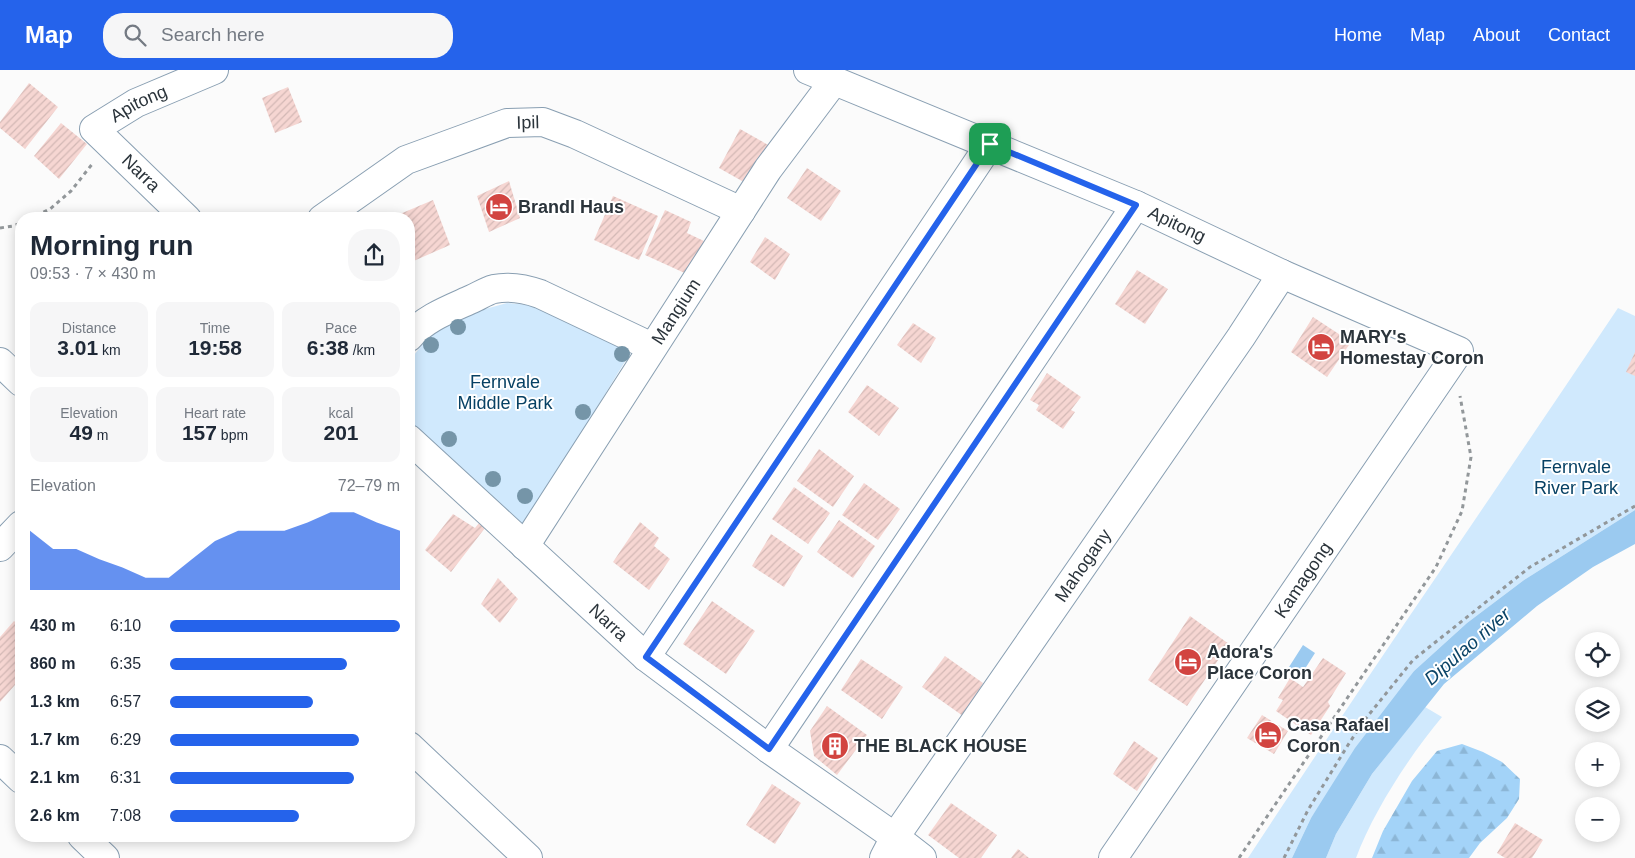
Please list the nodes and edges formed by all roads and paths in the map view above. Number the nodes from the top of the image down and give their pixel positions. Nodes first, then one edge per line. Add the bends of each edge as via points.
1 (214, 70) edge
2 (808, 70) edge
3 (834, 81) junction
4 (102, 136) junction
5 (990, 144) junction
6 (1136, 205) junction
7 (741, 211) junction
8 (44, 212) edge
9 (180, 212) edge
10 (332, 212) edge
11 (15, 225) edge
12 (0, 228) edge
13 (1282, 274) junction
14 (415, 329) edge
15 (652, 347) junction
16 (1452, 360) junction
17 (0, 362) edge
18 (15, 376) edge
19 (415, 445) edge
20 (1635, 506) edge
21 (15, 532) edge
22 (525, 546) junction
23 (0, 547) edge
24 (646, 657) junction
25 (769, 749) junction
26 (415, 752) edge
27 (0, 759) edge
28 (15, 773) edge
29 (88, 842) edge
30 (890, 848) edge
31 (105, 858) edge
32 (528, 858) edge
33 (922, 858) edge
34 (1113, 858) edge
35 (1239, 858) edge
36 (1284, 858) edge

1 - 4 street, Apitong via 136,103
2 - 3 street, Apitong
3 - 5 street, Apitong
3 - 7 street, Mangium
4 - 8 path via 70,191
4 - 9 street, Narra
5 - 6 street, Apitong
5 - 24 street
6 - 13 street, Apitong
6 - 25 street
7 - 10 street, Ipil via 575,134 543,122 507,122 406,160
7 - 15 street, Mangium
11 - 12 path
13 - 16 street, Apitong
13 - 30 street, Mahogany
14 - 15 street via 493,289 512,288 540,294
15 - 22 street, Mangium
16 - 34 street, Kamagong
16 - 35 path via 1471,457 1462,511 1436,567
17 - 18 street
19 - 22 street, Narra
20 - 36 path via 1530,567 1413,660 1348,745 1308,810
21 - 23 street
22 - 24 street, Narra
24 - 25 street, Narra
25 - 30 street, Narra
26 - 32 street
27 - 28 street
29 - 31 street
30 - 33 street, Narra

